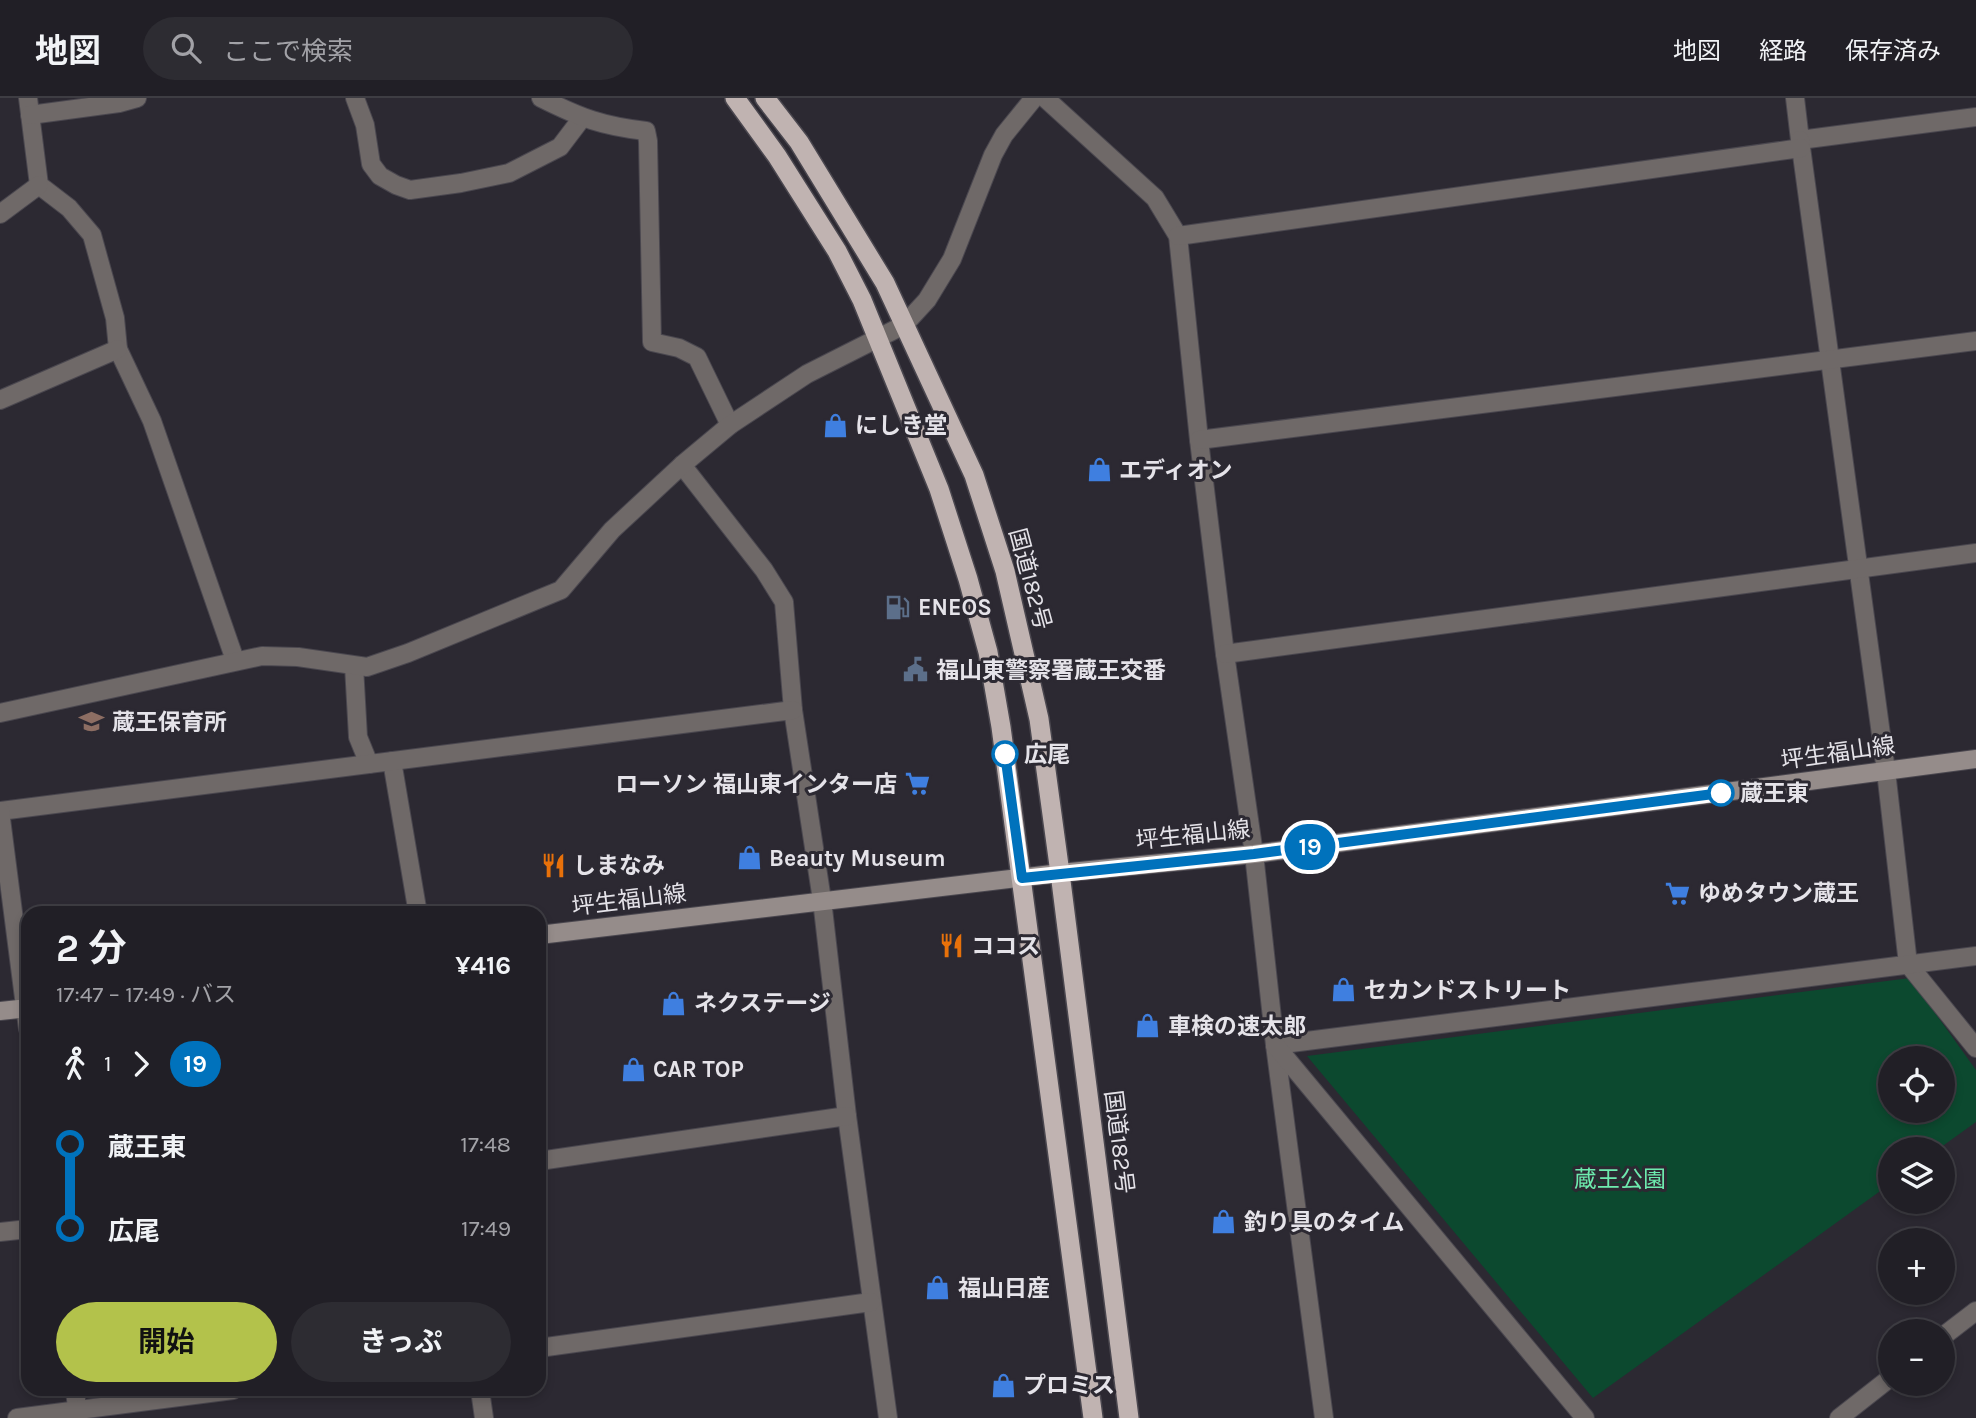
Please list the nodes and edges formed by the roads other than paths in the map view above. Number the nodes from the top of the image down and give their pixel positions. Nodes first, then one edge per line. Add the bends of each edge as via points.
1 (137, 98) edge
2 (355, 98) edge
3 (541, 98) edge
4 (735, 98) edge
5 (765, 98) edge
6 (1034, 98) edge
7 (1045, 98) edge
8 (1794, 98) edge
9 (29, 107) edge
10 (1976, 117) edge
11 (582, 118) junction
12 (1800, 144) junction
13 (39, 185) junction
14 (0, 214) edge
15 (1178, 236) junction
16 (904, 325) junction
17 (878, 339) junction
18 (1976, 341) edge
19 (118, 349) junction
20 (1828, 359) junction
21 (0, 400) edge
22 (730, 425) junction
23 (1199, 440) junction
24 (682, 465) junction
25 (1976, 553) edge
26 (1858, 569) junction
27 (1225, 653) junction
28 (235, 660) junction
29 (354, 666) junction
30 (793, 710) junction
31 (0, 713) edge
32 (1976, 759) edge
33 (392, 761) junction
34 (369, 764) junction
35 (1886, 771) junction
36 (0, 811) edge
37 (1254, 854) junction
38 (1060, 873) junction
39 (1022, 878) junction
40 (822, 901) junction
41 (417, 906) edge
42 (546, 934) edge
43 (1976, 956) edge
44 (21, 964) edge
45 (1908, 964) junction
46 (21, 1009) edge
47 (0, 1011) edge
48 (1275, 1045) junction
49 (1976, 1048) edge
50 (847, 1116) junction
51 (546, 1160) edge
52 (21, 1230) edge
53 (0, 1232) edge
54 (872, 1302) junction
55 (1976, 1311) edge
56 (1955, 1327) edge
57 (546, 1347) edge
58 (1878, 1387) edge
59 (76, 1396) edge
60 (194, 1396) edge
61 (481, 1396) edge
62 (78, 1414) edge
63 (17, 1418) edge
64 (484, 1418) edge
65 (888, 1418) edge
66 (1093, 1418) edge
67 (1129, 1418) edge
68 (1324, 1418) edge
69 (1586, 1418) edge
70 (1839, 1418) edge

1 - 9 street
2 - 11 street via 372,164 380,176 410,190 509,173 560,147
3 - 11 street
4 - 17 highway via 837,251
5 - 16 highway, 国道182号 via 799,142 859,239
6 - 16 street via 999,145 945,271
7 - 15 street via 1155,198
8 - 12 street
9 - 13 street
10 - 12 street
11 - 22 street via 646,131 652,342 697,358
12 - 15 street
12 - 20 street
13 - 14 street
13 - 19 street via 69,208 92,235 115,318
15 - 23 street
16 - 17 street
16 - 38 highway, 国道182号 via 974,475 1005,571 1039,719
17 - 22 street via 807,374
17 - 39 highway via 939,489 988,652
18 - 20 street
19 - 21 street
19 - 28 street via 152,421
20 - 23 street
20 - 26 street
22 - 24 street
23 - 27 street
24 - 29 street via 611,530 561,590 380,663
24 - 30 street via 785,602
25 - 26 street
26 - 27 street
26 - 35 street
27 - 37 street
28 - 29 street via 278,655
28 - 31 street
29 - 34 street via 358,737
30 - 33 street
30 - 40 street
32 - 35 main road, 坪生福山線
33 - 34 street
33 - 41 street
34 - 36 street
35 - 37 main road, 坪生福山線
35 - 45 street
36 - 44 street
37 - 38 main road, 坪生福山線
37 - 48 street
38 - 39 main road, 坪生福山線
38 - 67 highway, 国道182号
39 - 40 main road, 坪生福山線
39 - 66 highway
40 - 42 main road, 坪生福山線
40 - 50 street
43 - 45 street
45 - 48 street
45 - 49 street
46 - 47 main road
48 - 68 street
48 - 69 street
50 - 51 street
50 - 54 street
52 - 53 street
54 - 57 street
54 - 65 street
55 - 56 street
58 - 70 street
59 - 62 street
60 - 62 street
61 - 64 street
62 - 63 street

